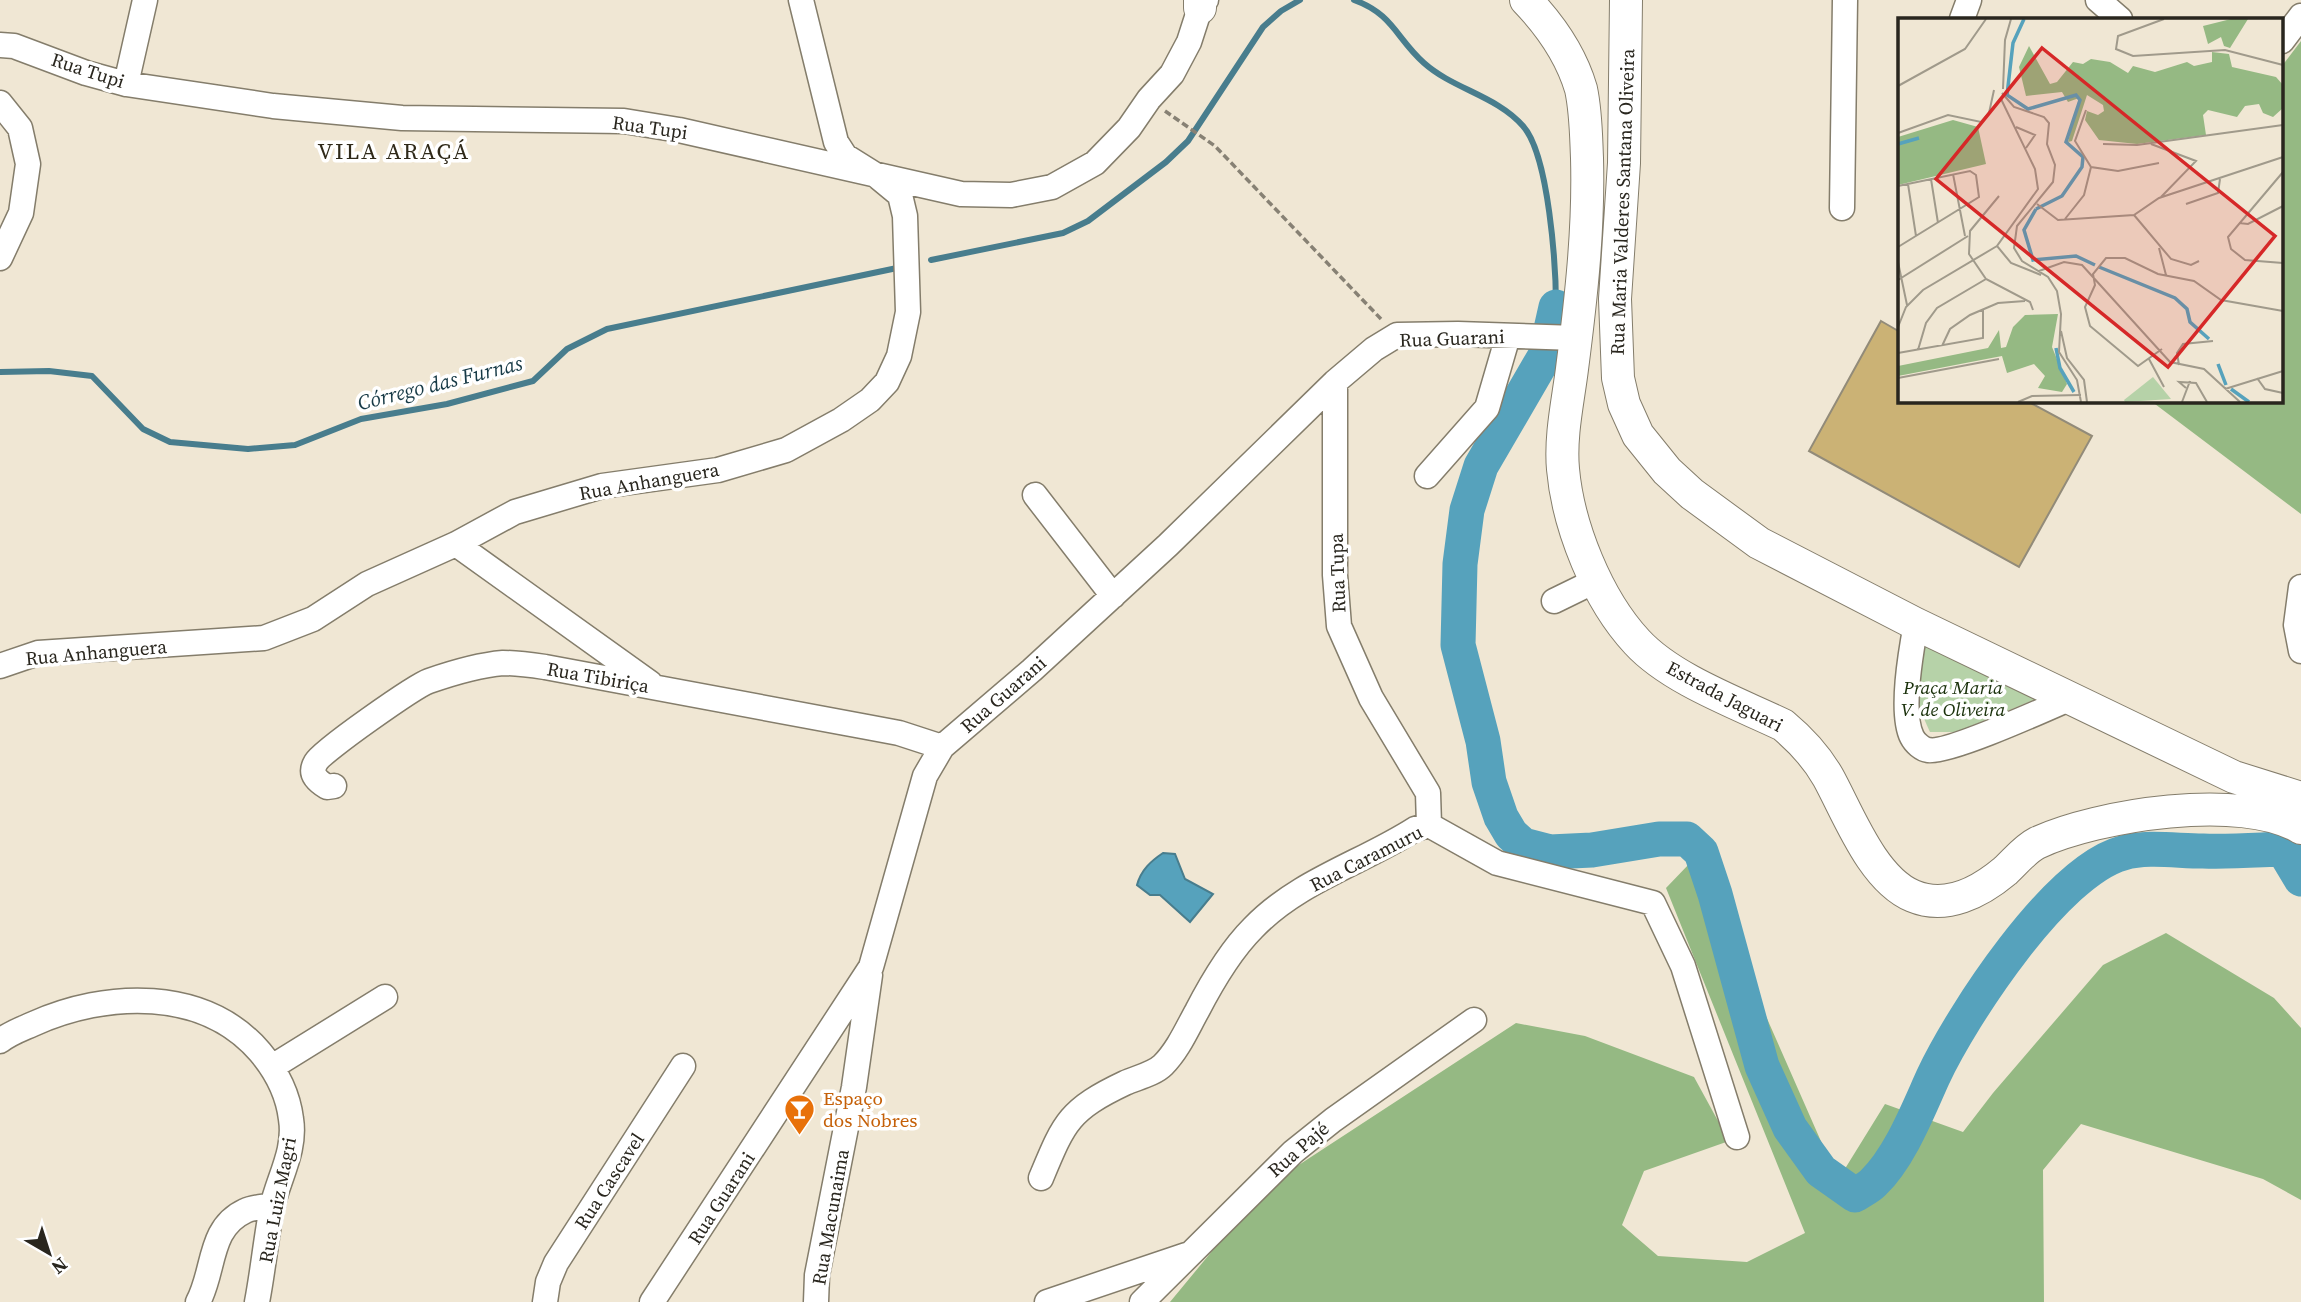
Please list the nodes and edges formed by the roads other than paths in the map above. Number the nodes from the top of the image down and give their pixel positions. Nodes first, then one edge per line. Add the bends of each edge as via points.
1 (145, 0) edge
2 (801, 0) edge
3 (1526, 0) edge
4 (1626, 0) edge
5 (1845, 0) edge
6 (1969, 0) edge
7 (2098, 0) edge
8 (1207, 2) edge
9 (2301, 16) edge
10 (1962, 18) edge
11 (2119, 18) edge
12 (2284, 38) edge
13 (0, 45) edge
14 (126, 84) junction
15 (0, 103) edge
16 (877, 176) junction
17 (1842, 208) dead end
18 (1587, 215) junction
19 (1620, 216) junction
20 (0, 258) edge
21 (1508, 336) junction
22 (1557, 338) junction
23 (1335, 382) junction
24 (1427, 476) dead end
25 (1035, 495) dead end
26 (456, 544) junction
27 (1597, 580) junction
28 (2301, 587) edge
29 (1113, 596) junction
30 (1554, 601) dead end
31 (1916, 624) junction
32 (2301, 651) edge
33 (0, 666) edge
34 (656, 688) junction
35 (2071, 698) junction
36 (942, 747) junction
37 (334, 786) dead end
38 (2301, 798) edge
39 (1429, 825) junction
40 (2301, 828) edge
41 (872, 967) junction
42 (384, 997) dead end
43 (1474, 1020) dead end
44 (0, 1041) edge
45 (683, 1066) dead end
46 (272, 1067) junction
47 (1737, 1137) dead end
48 (1041, 1178) dead end
49 (273, 1205) junction
50 (1190, 1254) junction
51 (198, 1302) edge
52 (257, 1302) edge
53 (545, 1302) edge
54 (652, 1302) edge
55 (816, 1302) edge
56 (1046, 1302) edge
57 (1142, 1302) edge

1 - 14 street
2 - 16 street, Rua Anhanguera via 836,142 845,156
3 - 18 main road, Estrada Jaguari via 1570,60 1580,88 1586,113
4 - 19 main road, Rua Maria Valderes Santana Oliveira
5 - 17 street
6 - 10 street
7 - 11 street
8 - 16 street, Rua Tupi via 1172,74 1129,128 1095,163 1052,187 1012,195 961,194
9 - 12 street
13 - 14 street, Rua Tupi
14 - 16 street, Rua Tupi via 273,106 401,118 624,121
15 - 20 street via 20,128 28,164 21,213
16 - 26 street, Rua Anhanguera via 901,195 908,312 887,382 870,400 786,450 718,470 602,486 515,512
18 - 19 main road
18 - 22 main road, Estrada Jaguari via 1584,267
19 - 31 main road, Rua Maria Valderes Santana Oliveira via 1615,299 1618,378 1638,435 1692,494 1759,543
21 - 22 street, Rua Guarani
21 - 23 street, Rua Guarani via 1397,335
21 - 24 street via 1487,408
22 - 27 main road, Estrada Jaguari via 1567,497 1584,555
23 - 29 street, Rua Guarani
23 - 39 street, Rua Tupa via 1339,626 1371,698 1428,793
25 - 29 street
26 - 33 street, Rua Anhanguera via 367,584 313,619 264,638 38,653
26 - 34 street
27 - 30 street
27 - 40 main road, Estrada Jaguari via 1636,641 1660,662 1798,737 1827,775 1883,872 1913,897 1955,900 2003,873 2033,845 2091,825 2182,810 2225,810 2268,816
28 - 32 street via 2296,625
29 - 36 street, Rua Guarani
31 - 35 main road, Rua Maria Valderes Santana Oliveira
31 - 35 street via 1909,663 1908,715 1912,738 1921,748 1930,751 1955,745
34 - 36 street, Rua Tibiriça via 888,731
34 - 37 street, Rua Tibiriça via 505,663 426,682 321,755 313,771 317,781
35 - 38 main road, Rua Maria Valderes Santana Oliveira via 2234,777
36 - 41 street, Rua Guarani via 925,776
39 - 47 street, Rua Caramuru via 1497,863 1653,903 1684,966
39 - 48 street, Rua Caramuru via 1323,877 1252,928 1232,952 1162,1066 1090,1101 1074,1114 1060,1131
41 - 54 street, Rua Guarani
41 - 55 street, Rua Macunaima
42 - 46 street
43 - 50 street, Rua Pajé via 1303,1144
44 - 46 street, Rua Luiz Magri via 60,1012 123,1001 172,1002 231,1025
45 - 53 street, Rua Cascavel via 556,1262
46 - 49 street, Rua Luiz Magri via 285,1094 292,1133
49 - 51 street via 247,1210 226,1225 215,1243
49 - 52 street, Rua Luiz Magri
50 - 56 street
50 - 57 street, Rua Pajé

